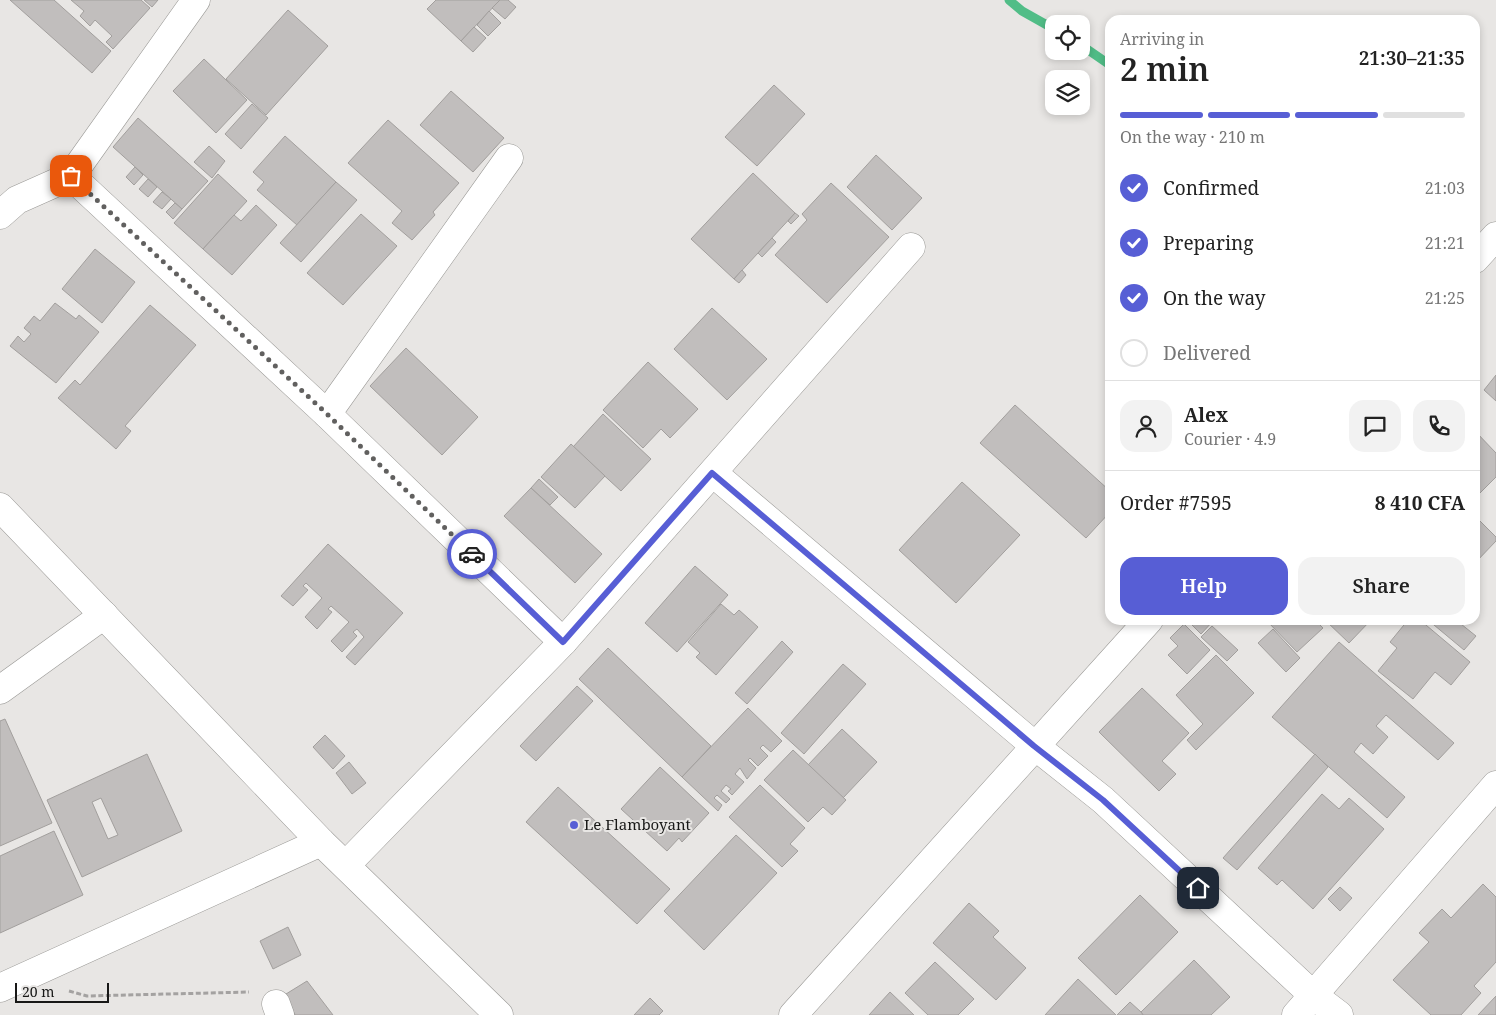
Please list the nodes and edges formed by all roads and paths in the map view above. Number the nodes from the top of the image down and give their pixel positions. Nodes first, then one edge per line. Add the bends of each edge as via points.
1 (196, 0) edge
2 (509, 158) dead end
3 (71, 176) junction
4 (0, 214) edge
5 (1496, 236) edge
6 (911, 247) dead end
7 (1480, 254) edge
8 (327, 414) junction
9 (712, 473) junction
10 (0, 507) edge
11 (104, 616) junction
12 (1143, 625) edge
13 (563, 642) junction
14 (0, 690) edge
15 (1034, 746) junction
16 (1496, 785) edge
17 (321, 842) junction
18 (346, 865) junction
19 (25, 977) junction
20 (0, 988) edge
21 (1314, 996) junction
22 (278, 1009) edge
23 (498, 1015) edge
24 (793, 1015) edge
25 (1296, 1015) edge
26 (1339, 1015) edge

1 - 3 street
2 - 8 street
3 - 4 street via 17,200
3 - 8 street
5 - 7 street
6 - 9 street
8 - 13 street
9 - 13 street
9 - 15 street
10 - 11 street
11 - 14 street
11 - 17 street
12 - 15 street
13 - 18 street
15 - 21 street via 1103,800
15 - 24 street
16 - 21 street
17 - 18 street
17 - 19 street
18 - 23 street
19 - 20 street
19 - 22 path via 87,996 248,992
21 - 25 street
21 - 26 street

